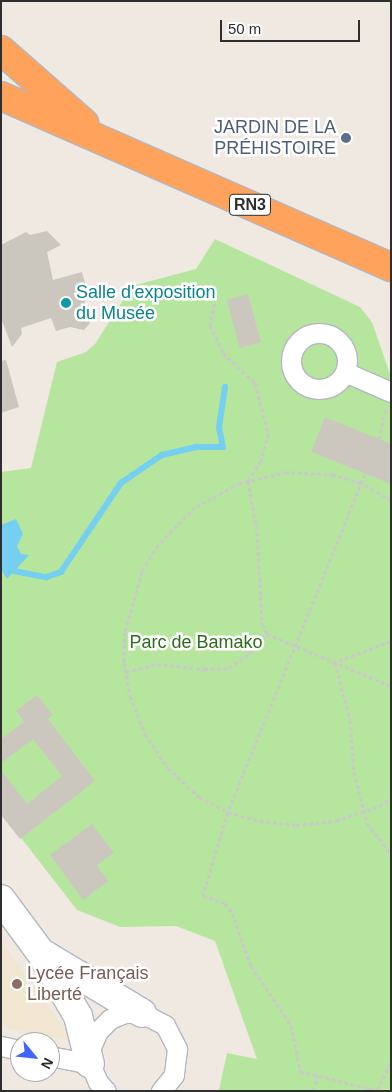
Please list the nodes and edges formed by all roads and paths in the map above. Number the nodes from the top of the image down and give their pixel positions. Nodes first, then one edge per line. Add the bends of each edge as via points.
1 (1, 50) edge
2 (1, 96) edge
3 (108, 143) junction
4 (391, 268) edge
5 (216, 297) dead end
6 (345, 372) dead end
7 (390, 391) edge
8 (379, 439) dead end
9 (365, 474) dead end
10 (248, 481) junction
11 (361, 483) junction
12 (391, 500) edge
13 (267, 634) junction
14 (391, 642) edge
15 (296, 646) junction
16 (336, 662) junction
17 (126, 672) junction
18 (391, 686) edge
19 (391, 798) edge
20 (364, 811) junction
21 (228, 812) junction
22 (391, 854) edge
23 (1, 899) edge
24 (41, 953) junction
25 (142, 1013) junction
26 (60, 1058) edge
27 (90, 1064) junction
28 (391, 1064) edge
29 (317, 1075) junction
30 (378, 1090) edge
31 (106, 1091) edge
32 (161, 1091) edge
33 (314, 1091) edge

1 - 3 highway
2 - 3 highway
3 - 4 highway, RN3
5 - 10 path via 210,325 223,353 254,383 268,433 261,461
6 - 7 street
7 - 8 path
9 - 11 path
10 - 11 path via 287,472 334,475
10 - 13 path via 257,532 262,624
10 - 17 path via 196,507 158,544 142,571 125,632
11 - 12 path
11 - 15 path
13 - 15 path
13 - 17 path via 249,654 229,668 157,664
14 - 16 path
15 - 16 path
15 - 21 path
16 - 18 path
16 - 20 path via 350,720 354,772
17 - 21 path via 130,696 145,734 168,768 200,797
19 - 20 path
20 - 21 path via 336,821 296,825
20 - 22 path via 367,823
21 - 29 path via 203,895 225,903 232,913 251,966 291,1025 300,1071
23 - 24 street
24 - 25 street
24 - 27 street via 78,1016
25 - 27 street via 125,1013 110,1019 98,1031 91,1047
25 - 32 street via 165,1025 177,1049 174,1075
26 - 27 street
27 - 31 street
28 - 30 path
29 - 30 path
29 - 33 path

